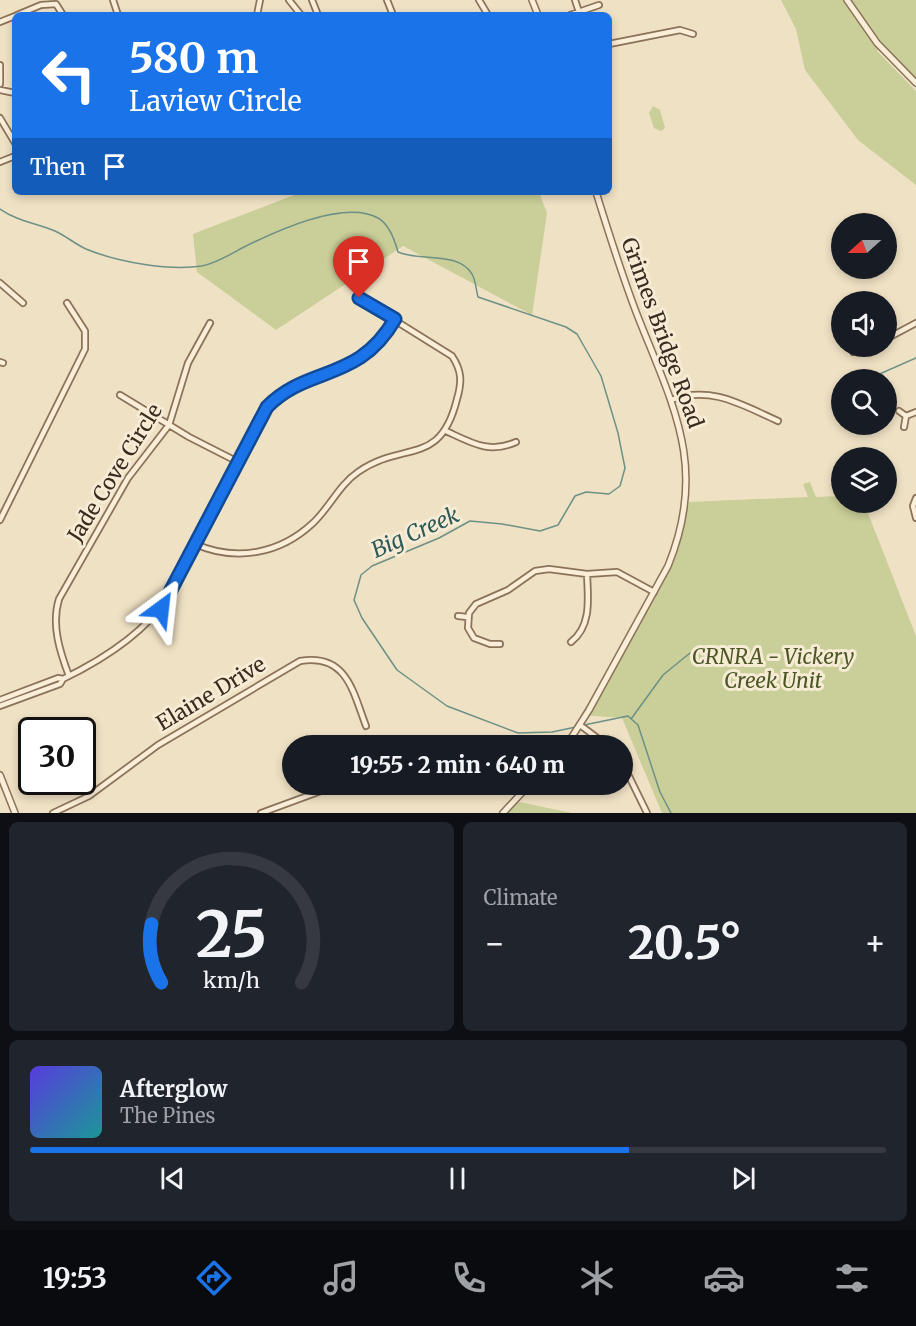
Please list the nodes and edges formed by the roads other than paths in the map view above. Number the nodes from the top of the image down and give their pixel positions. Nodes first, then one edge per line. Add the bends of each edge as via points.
1 (289, 0) edge
2 (575, 0) edge
3 (847, 0) edge
4 (599, 5) dead end
5 (25, 12) edge
6 (61, 12) edge
7 (299, 12) edge
8 (579, 12) joint
9 (693, 34) dead end
10 (612, 43) edge
11 (0, 65) edge
12 (916, 83) edge
13 (0, 84) edge
14 (0, 118) edge
15 (12, 137) edge
16 (597, 195) edge
17 (0, 283) edge
18 (359, 298) dead end
19 (23, 303) dead end
20 (67, 303) dead end
21 (395, 319) junction
22 (210, 323) dead end
23 (916, 324) edge
24 (897, 334) edge
25 (120, 396) dead end
26 (670, 400) junction
27 (899, 411) dead end
28 (916, 412) edge
29 (906, 416) junction
30 (778, 421) dead end
31 (169, 425) junction
32 (904, 427) dead end
33 (446, 431) junction
34 (516, 442) dead end
35 (237, 462) junction
36 (916, 498) edge
37 (916, 518) edge
38 (0, 520) edge
39 (195, 544) junction
40 (587, 574) junction
41 (654, 592) junction
42 (458, 616) dead end
43 (467, 617) junction
44 (571, 642) dead end
45 (500, 644) dead end
46 (69, 676) junction
47 (23, 695) junction
48 (0, 700) edge
49 (0, 706) edge
50 (580, 725) junction
51 (366, 726) dead end
52 (573, 735) edge
53 (597, 735) edge
54 (0, 775) edge
55 (633, 784) edge
56 (2, 789) edge
57 (310, 795) edge
58 (520, 795) edge
59 (15, 813) edge
60 (53, 813) edge
61 (261, 813) edge
62 (503, 813) edge
63 (647, 813) edge

1 - 7 street
2 - 8 street
3 - 12 street via 877,43
4 - 8 street
5 - 6 street via 56,4
9 - 10 street via 680,30
11 - 13 street
14 - 15 street
16 - 26 street, Grimes Bridge Road
17 - 19 street
18 - 21 street
20 - 38 street via 85,331 85,349
21 - 33 street via 446,350 458,365 461,387
21 - 35 street via 380,342 360,359 290,389 274,400
22 - 31 street, Jade Cove Circle via 188,363
23 - 24 street
25 - 31 street
26 - 30 street via 714,394
26 - 41 street, Grimes Bridge Road via 685,447 687,498 677,544
27 - 29 street
28 - 29 street
29 - 32 street
31 - 35 street
31 - 46 street, Jade Cove Circle via 128,478 59,599 55,615 57,636
33 - 34 street via 487,449 504,448
33 - 39 street via 428,446 359,471 313,523 288,540 239,555 218,554
35 - 39 street
36 - 37 street
39 - 46 street via 152,619
40 - 41 street via 617,573
40 - 43 street via 535,571 508,590 476,604
40 - 44 street via 586,617
41 - 50 street, Grimes Bridge Road
42 - 43 street
43 - 45 street via 474,638
46 - 47 street via 60,684
47 - 48 street
47 - 49 street
50 - 52 street, Grimes Bridge Road
50 - 53 street
51 - 60 street, Elaine Drive via 342,671 321,660 300,661 158,745 89,796
54 - 56 street
55 - 63 street
56 - 59 street
57 - 61 street
58 - 62 street

